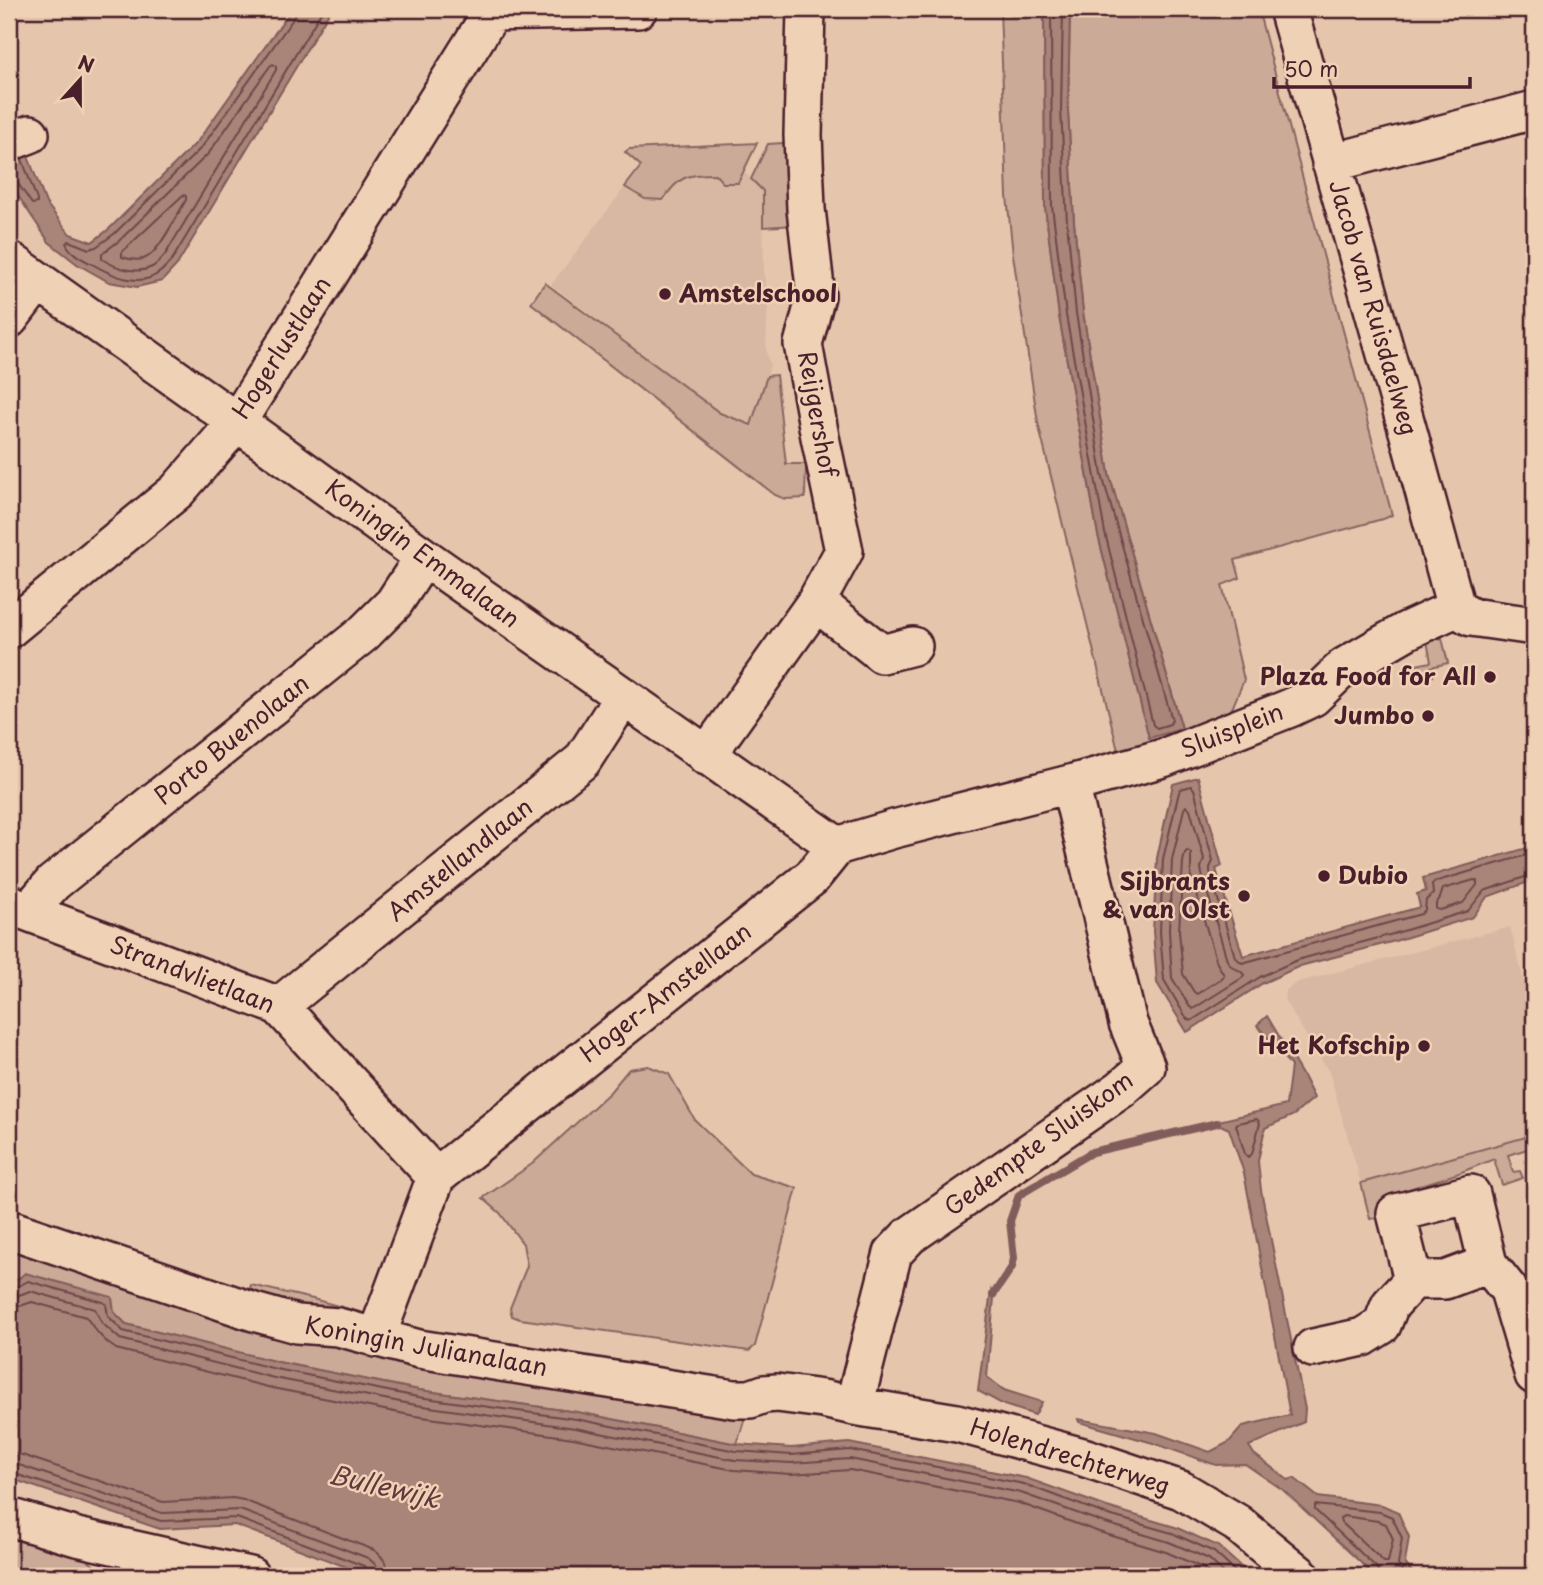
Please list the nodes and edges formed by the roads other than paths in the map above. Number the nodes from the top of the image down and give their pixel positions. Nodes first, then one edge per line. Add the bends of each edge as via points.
1 (638, 9) edge
2 (806, 9) edge
3 (1288, 9) edge
4 (492, 10) edge
5 (1534, 110) edge
6 (1331, 163) junction
7 (9, 260) edge
8 (38, 282) junction
9 (9, 319) edge
10 (237, 422) junction
11 (424, 557) junction
12 (816, 602) junction
13 (1456, 608) junction
14 (1534, 626) edge
15 (9, 629) edge
16 (913, 646) dead end
17 (623, 697) junction
18 (706, 756) junction
19 (1070, 784) junction
20 (837, 846) junction
21 (18, 908) edge
22 (279, 1006) junction
23 (436, 1177) junction
24 (9, 1229) edge
25 (1489, 1264) junction
26 (1413, 1280) junction
27 (376, 1338) junction
28 (1313, 1348) dead end
29 (1534, 1375) edge
30 (854, 1406) junction
31 (9, 1517) edge
32 (250, 1576) edge
33 (1301, 1576) edge

1 - 4 street, Hogerlustlaan
2 - 12 street, Reijgershof via 803,135 816,296 803,344 844,551
3 - 6 street, Jacob van Ruisdaelweg
4 - 10 street, Hogerlustlaan
5 - 6 street
6 - 13 street, Jacob van Ruisdaelweg
7 - 8 street, Koningin Emmalaan
8 - 9 street
8 - 10 street, Koningin Emmalaan
10 - 11 street, Koningin Emmalaan
10 - 15 street, Hogerlustlaan via 177,491
11 - 17 street, Koningin Emmalaan
11 - 21 street, Porto Buenolaan via 394,603 363,634
12 - 16 street via 882,654
12 - 18 street, Reijgershof
13 - 14 street via 1471,617
13 - 19 street, Sluisplein via 1344,667 1313,697 1163,758
17 - 18 street, Koningin Emmalaan
17 - 22 street, Amstellandlaan via 582,761
18 - 20 street, Koningin Emmalaan
19 - 20 street
19 - 30 street, Gedempte Sluiskom via 1128,1023 1146,1067 909,1236 893,1253
20 - 23 street, Hoger-Amstellaan via 813,877
21 - 22 street, Strandvlietlaan
22 - 23 street, Strandvlietlaan
23 - 27 street
24 - 27 street, Koningin Julianalaan via 254,1312
25 - 26 street via 1445,1280
25 - 26 street via 1471,1194 1396,1213
25 - 29 street via 1509,1290
26 - 28 street via 1390,1305 1382,1325 1363,1337
27 - 30 street, Koningin Julianalaan via 419,1349 734,1399 778,1394
30 - 33 street, Holendrechterweg via 970,1427 1083,1457 1181,1490 1237,1524
31 - 32 street

